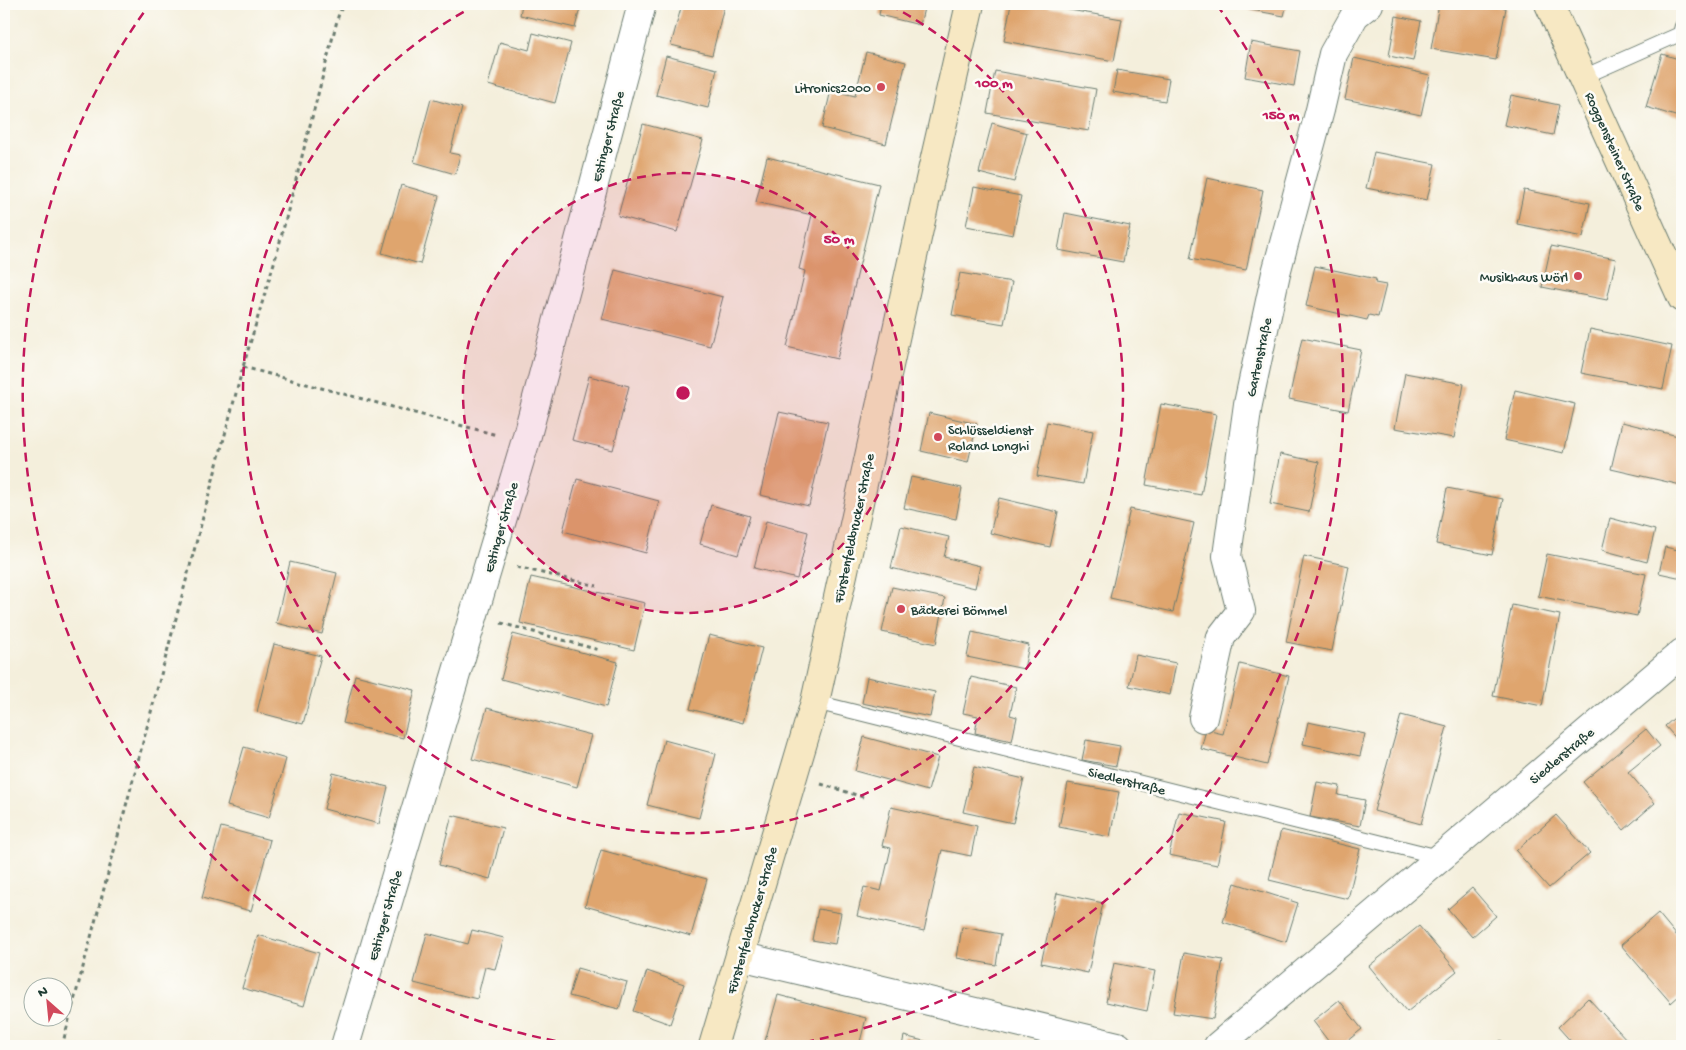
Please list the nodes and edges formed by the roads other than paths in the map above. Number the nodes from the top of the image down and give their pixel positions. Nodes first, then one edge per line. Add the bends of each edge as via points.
1 (642, 4) edge
2 (970, 4) edge
3 (1369, 4) edge
4 (1549, 4) edge
5 (1682, 26) edge
6 (1583, 77) junction
7 (1682, 298) edge
8 (1682, 653) edge
9 (815, 702) junction
10 (1203, 718) dead end
11 (1439, 858) junction
12 (740, 956) junction
13 (345, 1046) edge
14 (713, 1046) edge
15 (1118, 1046) edge
16 (1218, 1046) edge

1 - 13 street, Estinger Straße via 524,442
2 - 9 main road, Fürstenfeldbrucker Straße
3 - 10 street, Gartenstraße via 1355,15 1333,54 1276,273 1248,404 1226,556 1241,612 1221,637
4 - 6 main road, Roggensteiner Straße
5 - 6 lane via 1680,34
6 - 7 main road, Roggensteiner Straße
8 - 11 street, Siedlerstraße
9 - 11 lane, Siedlerstraße
9 - 12 main road, Fürstenfeldbrucker Straße
11 - 16 street, Siedlerstraße
12 - 14 main road, Fürstenfeldbrucker Straße
12 - 15 street

